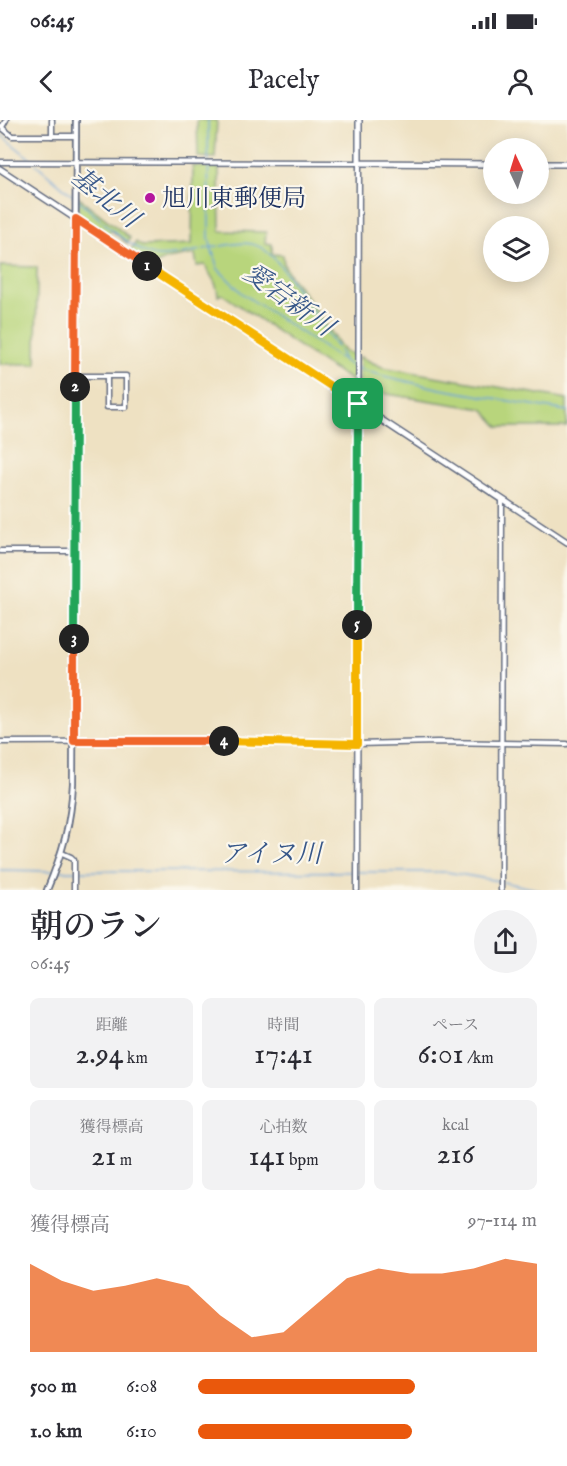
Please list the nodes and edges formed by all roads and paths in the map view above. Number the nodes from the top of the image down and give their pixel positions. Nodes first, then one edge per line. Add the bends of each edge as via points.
1 (6, 120) edge
2 (52, 120) edge
3 (76, 120) edge
4 (359, 120) edge
5 (1, 127) edge
6 (52, 136) junction
7 (76, 136) junction
8 (0, 162) edge
9 (75, 162) junction
10 (359, 164) junction
11 (483, 164) edge
12 (549, 164) edge
13 (567, 164) edge
14 (0, 169) edge
15 (76, 219) junction
16 (75, 376) junction
17 (106, 376) junction
18 (358, 404) junction
19 (502, 499) junction
20 (567, 542) edge
21 (0, 551) edge
22 (74, 551) junction
23 (74, 741) junction
24 (0, 742) edge
25 (502, 743) junction
26 (357, 744) junction
27 (567, 744) edge
28 (62, 853) junction
29 (47, 890) edge
30 (74, 890) edge
31 (357, 890) edge
32 (501, 890) edge

1 - 5 street
2 - 6 street
3 - 7 street
4 - 10 main road
5 - 6 street via 12,136
6 - 7 street
7 - 9 street
8 - 9 street
9 - 10 street
9 - 15 street
10 - 11 main road
10 - 18 street
12 - 13 main road
14 - 15 main road
15 - 16 street
15 - 18 main road
16 - 17 street
16 - 22 street
17 - 17 street via 126,376 126,407 107,407
18 - 19 main road
18 - 26 street
19 - 20 main road
19 - 25 street
21 - 22 street
22 - 23 street
23 - 24 street
23 - 26 street
23 - 28 street via 72,801
25 - 26 street
25 - 27 street
25 - 32 street
26 - 31 street
28 - 29 street
28 - 30 street via 74,860

